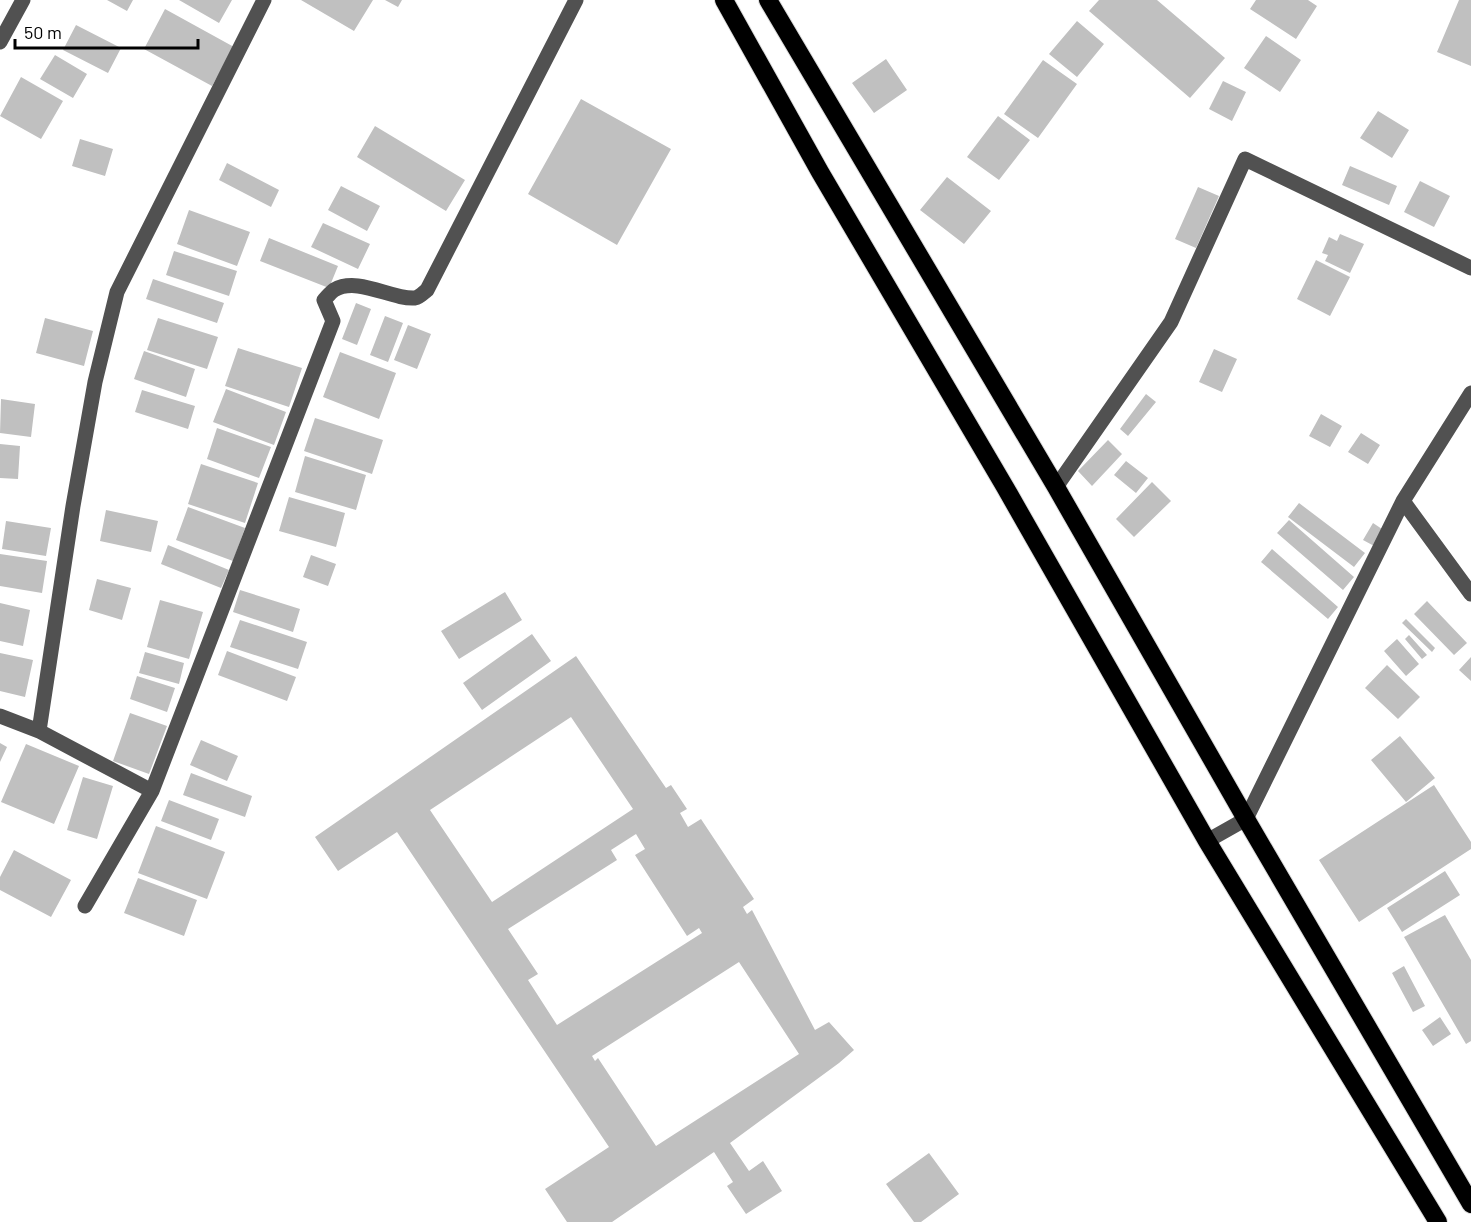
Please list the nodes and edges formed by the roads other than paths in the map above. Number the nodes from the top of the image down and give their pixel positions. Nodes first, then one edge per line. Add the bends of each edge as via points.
1 (23, 0) edge
2 (264, 0) edge
3 (576, 0) edge
4 (724, 0) edge
5 (768, 0) edge
6 (0, 42) edge
7 (1471, 268) edge
8 (1471, 393) edge
9 (1056, 487) junction
10 (1403, 501) junction
11 (1471, 594) edge
12 (0, 716) edge
13 (39, 731) junction
14 (152, 791) junction
15 (1246, 819) junction
16 (1207, 841) junction
17 (85, 906) dead end
18 (1471, 1204) edge
19 (1438, 1222) edge

1 - 6 street
2 - 13 street via 117,292 95,382
3 - 14 street via 427,290 414,298 349,286 335,290 324,300 333,321
4 - 16 highway
5 - 9 highway
7 - 9 street via 1245,159 1171,322
8 - 10 street
9 - 15 highway
10 - 11 street
10 - 15 street
12 - 13 street
13 - 14 street
14 - 17 street
15 - 16 street
15 - 18 highway
16 - 19 highway

